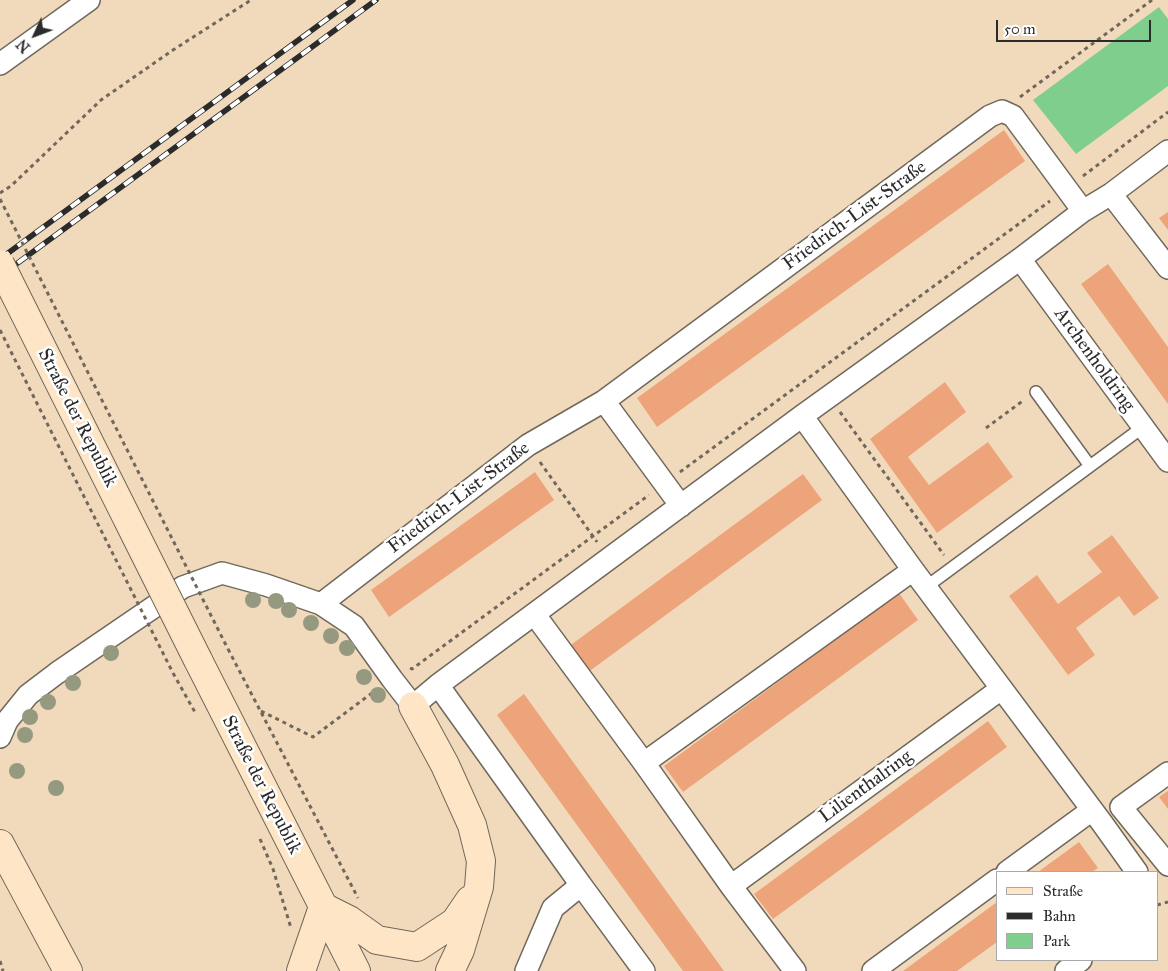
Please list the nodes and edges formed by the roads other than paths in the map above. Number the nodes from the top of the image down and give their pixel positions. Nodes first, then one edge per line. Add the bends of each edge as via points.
1 (88, 0) edge
2 (0, 64) edge
3 (1168, 151) edge
4 (1111, 194) junction
5 (1083, 211) junction
6 (1020, 259) junction
7 (0, 264) edge
8 (1168, 268) edge
9 (1036, 392) road end
10 (604, 401) junction
11 (802, 416) junction
12 (1143, 427) junction
13 (1168, 461) edge
14 (1090, 466) junction
15 (681, 506) junction
16 (913, 570) junction
17 (926, 587) junction
18 (321, 604) junction
19 (535, 615) junction
20 (438, 685) junction
21 (1002, 689) junction
22 (413, 706) junction
23 (0, 737) edge
24 (644, 763) junction
25 (1168, 773) edge
26 (1121, 807) junction
27 (1097, 817) junction
28 (0, 844) edge
29 (1168, 865) edge
30 (1009, 871) edge
31 (1136, 871) edge
32 (996, 881) edge
33 (581, 885) junction
34 (731, 886) junction
35 (479, 887) junction
36 (323, 907) junction
37 (1080, 961) edge
38 (302, 969) edge
39 (68, 971) edge
40 (356, 971) edge
41 (450, 971) edge
42 (526, 971) edge
43 (644, 971) edge
44 (795, 971) edge
45 (873, 971) edge
46 (1066, 971) edge

1 - 2 street
3 - 4 street
4 - 5 street
4 - 8 street
5 - 6 street
5 - 10 street, Friedrich-List-Straße via 1013,116 1002,111 990,116
6 - 11 street
6 - 12 street, Archenholdring
7 - 36 main road, Straße der Republik, bridge
9 - 14 lane
10 - 15 street
10 - 18 street, Friedrich-List-Straße via 528,445
11 - 15 street
11 - 16 street
12 - 13 street, Archenholdring
12 - 14 lane
14 - 17 lane
15 - 19 street
16 - 17 street
16 - 24 street
17 - 21 street
18 - 22 street via 354,626 399,673
18 - 23 street via 222,573 183,587 28,695 7,721
19 - 20 street
19 - 24 street
20 - 22 street
20 - 33 street
21 - 27 street
21 - 34 street, Lilienthalring
22 - 35 main road via 472,825 481,860
24 - 34 street
25 - 26 street
26 - 27 street
26 - 29 street
27 - 30 street
27 - 31 street
28 - 39 main road
32 - 45 street
33 - 42 street via 553,908
33 - 43 street
34 - 44 street
35 - 36 main road via 455,922 417,947 377,940
35 - 41 main road via 460,950
36 - 38 main road
36 - 40 main road, Straße der Republik
37 - 46 street

